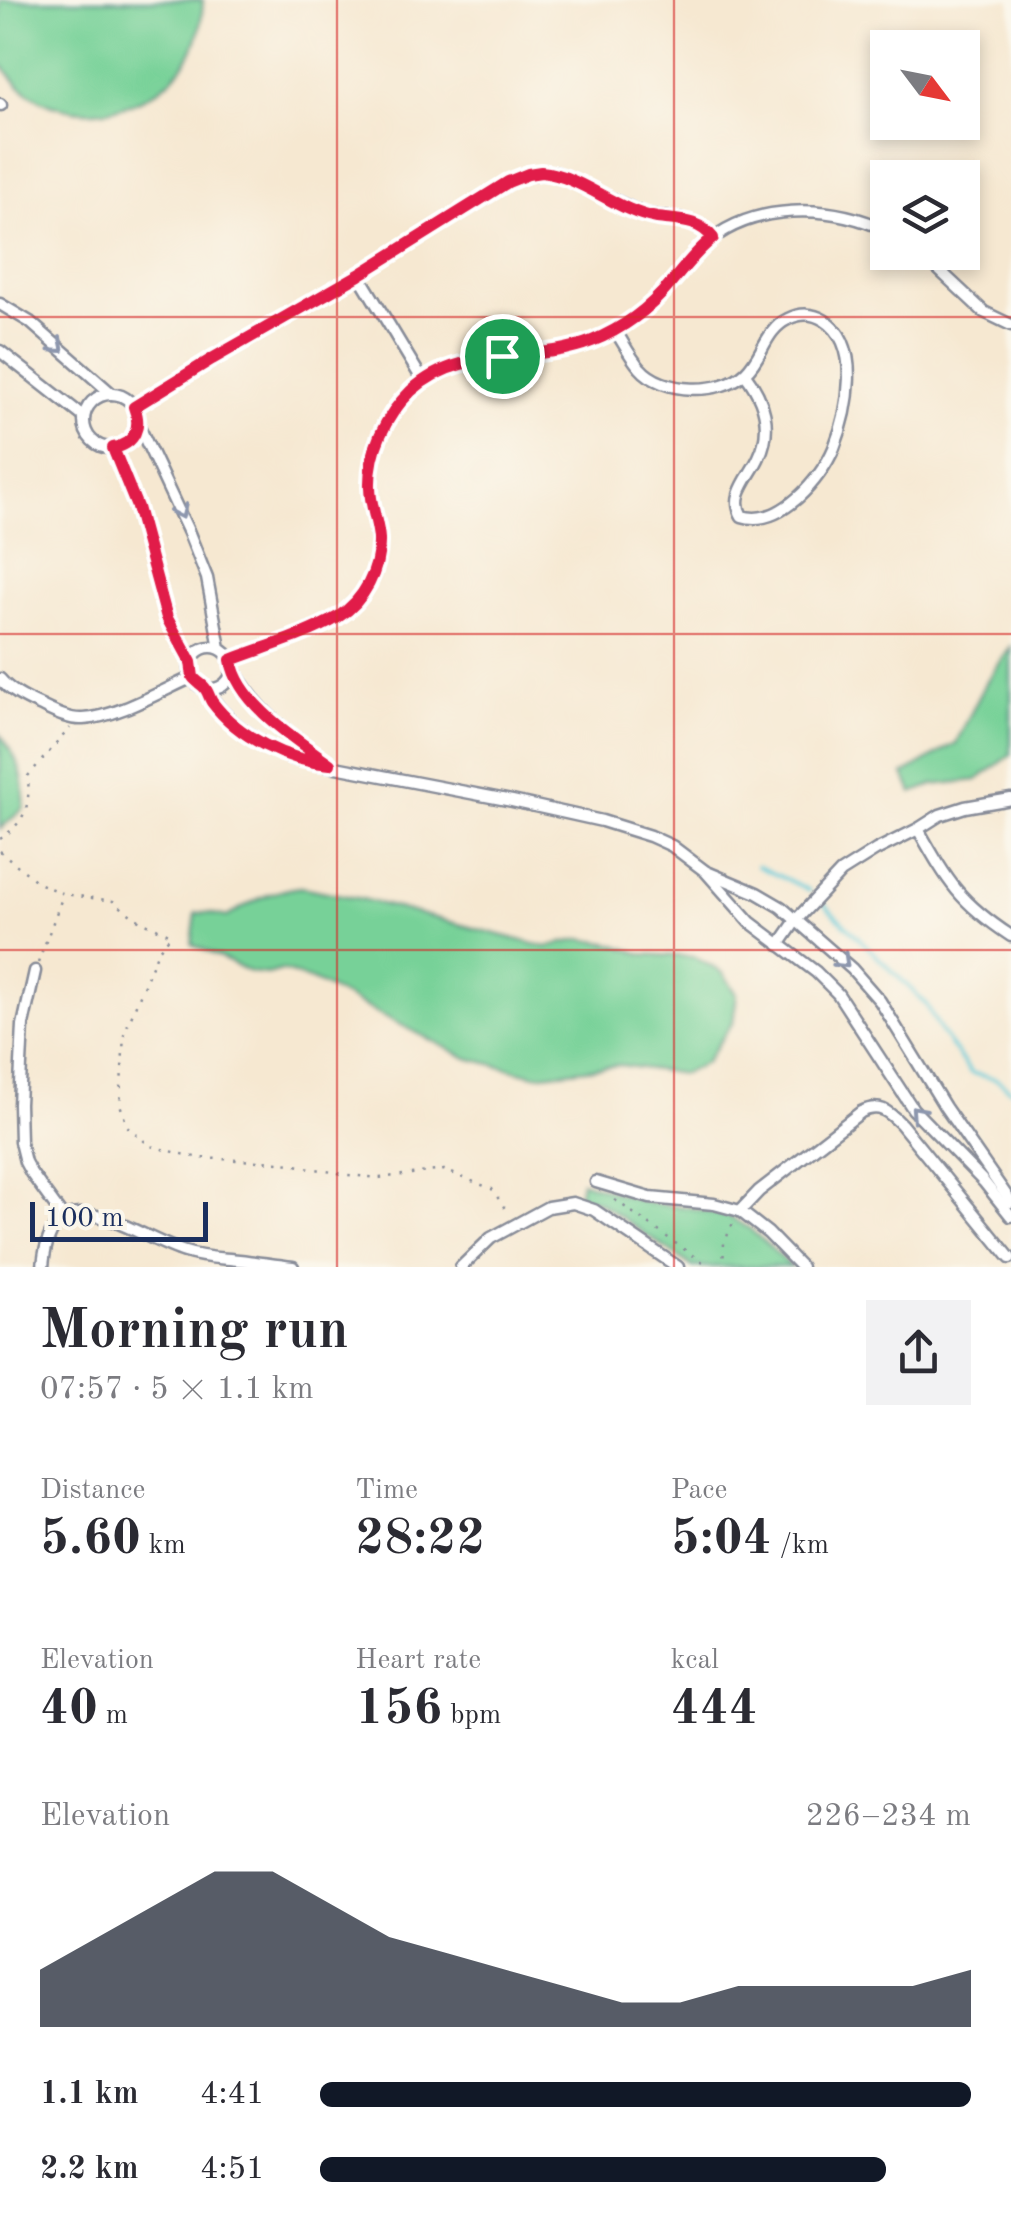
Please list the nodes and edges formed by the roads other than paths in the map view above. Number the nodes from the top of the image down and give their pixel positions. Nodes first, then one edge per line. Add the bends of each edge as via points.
1 (870, 223) edge
2 (713, 238) junction
3 (939, 270) edge
4 (359, 275) junction
5 (0, 304) edge
6 (1011, 325) edge
7 (614, 330) junction
8 (0, 351) edge
9 (745, 374) junction
10 (423, 381) junction
11 (112, 394) junction
12 (134, 407) junction
13 (84, 417) junction
14 (138, 424) junction
15 (113, 448) junction
16 (220, 648) junction
17 (191, 662) junction
18 (232, 665) junction
19 (193, 677) junction
20 (0, 678) edge
21 (204, 688) junction
22 (330, 764) junction
23 (1011, 799) edge
24 (918, 829) junction
25 (705, 871) junction
26 (797, 919) junction
27 (1011, 936) edge
28 (779, 944) junction
29 (35, 971) road end
30 (596, 1182) dead end
31 (1011, 1202) edge
32 (740, 1212) junction
33 (1011, 1216) edge
34 (63, 1217) junction
35 (191, 1254) junction
36 (1010, 1258) edge
37 (238, 1263) edge
38 (42, 1267) edge
39 (191, 1267) edge
40 (293, 1267) edge
41 (461, 1267) edge
42 (678, 1267) edge
43 (801, 1267) edge

1 - 2 street via 834,212 795,212 756,218
2 - 4 street via 700,225 655,218 565,176 541,172 508,182
2 - 7 street via 647,308
3 - 6 street via 984,312
4 - 10 street
4 - 12 street
5 -> 11 street
7 - 9 street via 639,368 674,388 709,388
7 - 10 street via 570,348 450,366
8 - 13 street
9 - 9 street via 768,335 798,315 830,323 848,356 846,409 821,472 800,497 754,518 742,516 738,497 761,455 766,414
10 - 18 street via 387,420 372,456 379,538 362,594 338,616
11 - 12 street
11 - 13 street via 97,398
12 - 14 street
13 - 15 street via 91,440
14 - 15 street via 127,444
14 -> 16 street via 207,578
15 - 17 street via 137,507 167,618
16 - 17 street via 202,649
16 - 18 street
17 - 19 street
18 - 21 street via 223,685
18 - 22 street via 256,705
19 - 20 street via 85,719 34,703
19 - 21 street
21 - 22 street via 261,742 294,759
22 - 25 street via 602,822 672,846
23 - 24 street via 940,815
24 - 26 street via 841,872
24 - 27 street via 958,895
25 - 26 street
25 - 28 street
26 - 28 street
26 -> 31 street via 880,1001
33 -> 28 street via 913,1109 838,994
29 - 34 street via 22,1036 20,1142 31,1173
30 - 32 street
32 - 36 street via 861,1112 882,1108
32 - 43 street
34 - 35 street via 102,1216
34 - 38 street via 48,1236
35 - 37 street
35 - 39 street
37 - 40 street
41 - 42 street via 491,1238 567,1203 594,1210

